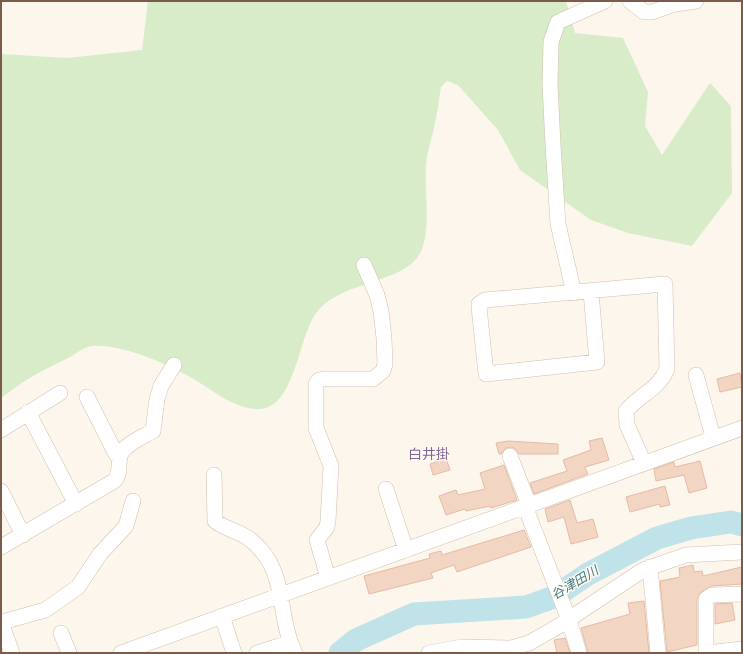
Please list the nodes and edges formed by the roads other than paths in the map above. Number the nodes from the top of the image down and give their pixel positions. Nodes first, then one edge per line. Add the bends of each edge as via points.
1 (605, 1) edge
2 (630, 1) edge
3 (696, 1) edge
4 (364, 264) dead end
5 (591, 292) junction
6 (574, 293) junction
7 (174, 365) dead end
8 (696, 375) dead end
9 (60, 393) dead end
10 (87, 397) dead end
11 (28, 412) junction
12 (742, 428) edge
13 (1, 430) edge
14 (713, 437) junction
15 (120, 455) junction
16 (510, 456) dead end
17 (644, 463) junction
18 (214, 475) dead end
19 (386, 489) dead end
20 (1, 491) edge
21 (133, 501) dead end
22 (76, 504) junction
23 (527, 506) junction
24 (23, 535) junction
25 (1, 547) edge
26 (406, 550) junction
27 (742, 552) edge
28 (650, 567) junction
29 (328, 578) junction
30 (282, 594) junction
31 (742, 594) edge
32 (222, 616) junction
33 (569, 620) junction
34 (61, 633) dead end
35 (155, 647) edge
36 (293, 649) edge
37 (742, 649) edge
38 (518, 650) edge
39 (12, 653) edge
40 (69, 653) edge
41 (121, 653) edge
42 (234, 653) edge
43 (257, 653) edge
44 (429, 653) edge
45 (579, 653) edge
46 (658, 653) edge
47 (706, 653) edge

1 - 6 street via 558,22 551,42 550,84 558,224
2 - 3 street via 644,12 652,12 675,4
4 - 29 street via 381,311 385,364 383,371 373,379 324,379 316,384 316,428 331,466 327,527 317,540
5 - 6 street
5 - 6 street via 597,362 486,374 480,304 485,300
5 - 17 street via 665,284 667,369 664,378 656,387 630,405 626,411 628,425
7 - 15 street via 161,386 153,431 125,448
8 - 14 street
9 - 11 street
10 - 15 street via 116,454
11 - 13 street
11 - 22 street
12 - 14 street
14 - 17 street
15 - 22 street via 117,478
16 - 23 street
17 - 23 street
18 - 30 street via 215,521 222,527 240,532 267,556
19 - 26 street
20 - 24 street
21 - 39 street via 126,526 100,554 78,587 45,610 6,621 2,625
22 - 24 street
23 - 26 street
23 - 33 street
24 - 25 street
26 - 29 street
27 - 28 street via 686,555
28 - 33 street
28 - 46 street
29 - 30 street
30 - 32 street
30 - 36 street
31 - 47 street via 712,595 706,598
32 - 35 street
32 - 42 street
33 - 38 street
33 - 45 street
34 - 40 street
35 - 41 street
36 - 43 street
37 - 47 street
38 - 44 street via 462,647

